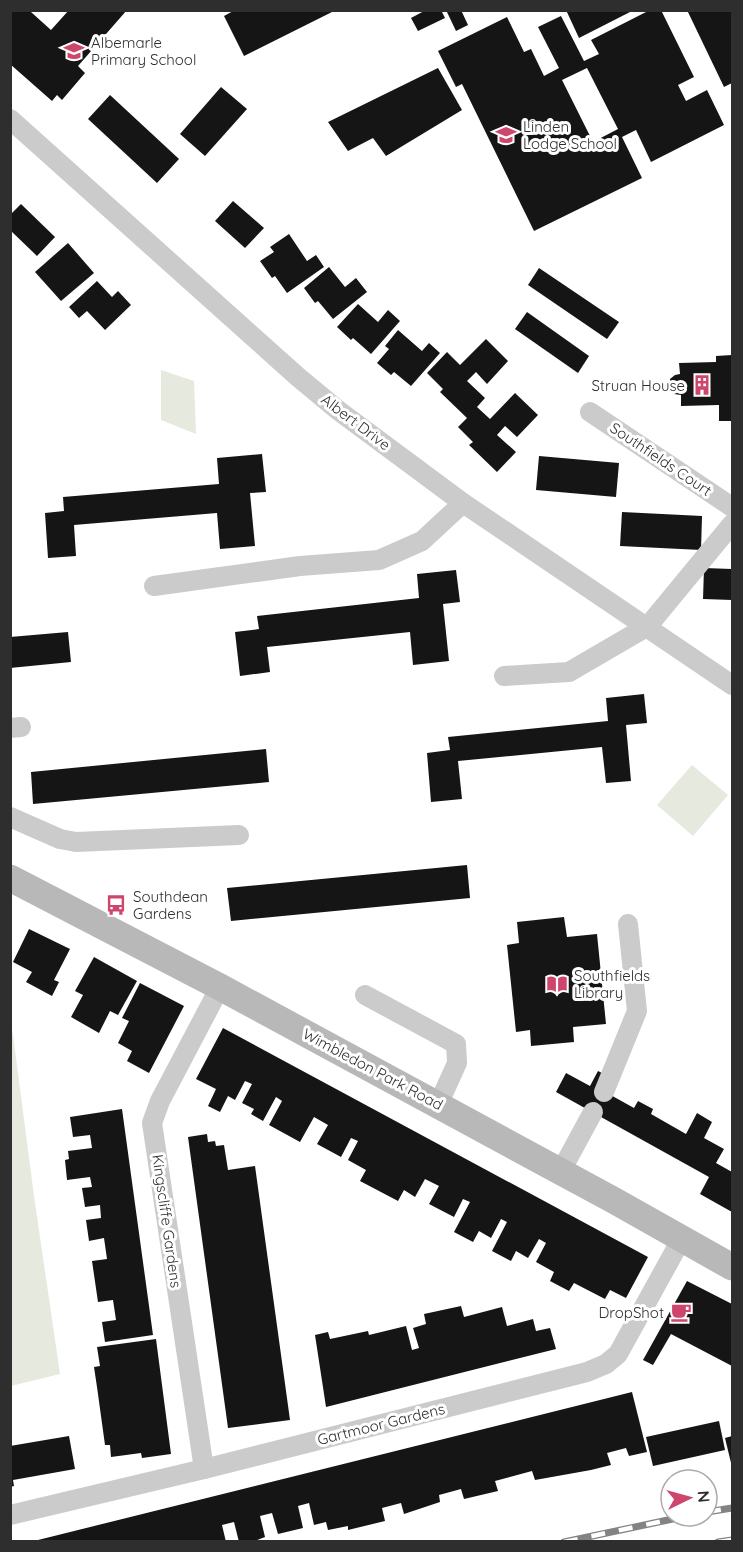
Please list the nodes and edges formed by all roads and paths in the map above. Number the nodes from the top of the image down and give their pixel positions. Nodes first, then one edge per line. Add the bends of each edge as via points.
1 (10, 119) edge
2 (590, 412) dead end
3 (463, 503) junction
4 (732, 507) edge
5 (732, 524) edge
6 (154, 586) dead end
7 (648, 626) junction
8 (504, 676) dead end
9 (732, 685) edge
10 (10, 817) edge
11 (239, 835) dead end
12 (10, 878) edge
13 (628, 924) dead end
14 (220, 987) junction
15 (364, 995) dead end
16 (604, 1092) dead end
17 (438, 1105) junction
18 (592, 1112) dead end
19 (561, 1171) junction
20 (682, 1238) junction
21 (732, 1267) edge
22 (204, 1469) junction
23 (10, 1515) edge

1 - 3 street, Albert Drive via 339,411
2 - 4 street, Southfields Court
3 - 6 street via 422,541 379,560 300,566
3 - 7 street, Albert Drive
5 - 7 street
7 - 8 street via 568,672
7 - 9 street, Albert Drive
10 - 11 street via 76,843
12 - 14 street, Wimbledon Park Road
13 - 16 street via 637,1011
14 - 17 street, Wimbledon Park Road
14 - 22 street, Kingscliffe Gardens via 160,1101 153,1123
15 - 17 street via 456,1044 457,1063
17 - 19 street, Wimbledon Park Road
18 - 19 street
19 - 20 street, Wimbledon Park Road
20 - 21 street, Wimbledon Park Road
20 - 22 street, Gartmoor Gardens via 618,1354 606,1364
22 - 23 street, Gartmoor Gardens

